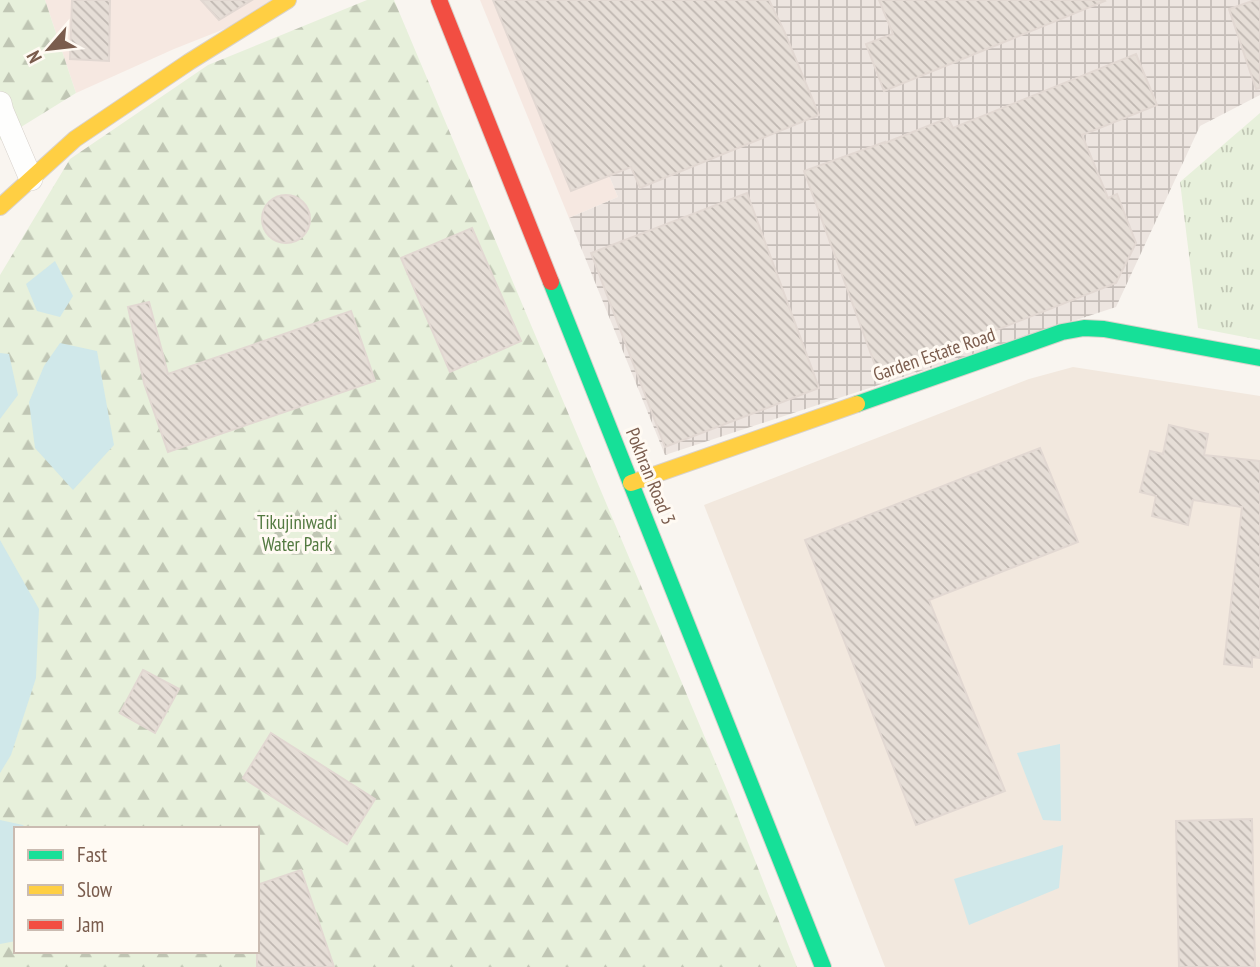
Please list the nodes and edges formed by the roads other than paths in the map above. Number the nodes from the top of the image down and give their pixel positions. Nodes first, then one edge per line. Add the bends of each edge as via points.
1 (288, 0) edge
2 (439, 0) edge
3 (0, 103) edge
4 (31, 179) junction
5 (0, 207) edge
6 (1260, 358) edge
7 (631, 483) junction
8 (823, 967) edge

1 - 4 street via 75,139
2 - 7 street, Pokhran Road 3
3 - 4 street
4 - 5 street
6 - 7 street, Garden Estate Road via 1104,329 1062,331
7 - 8 street, Pokhran Road 3

